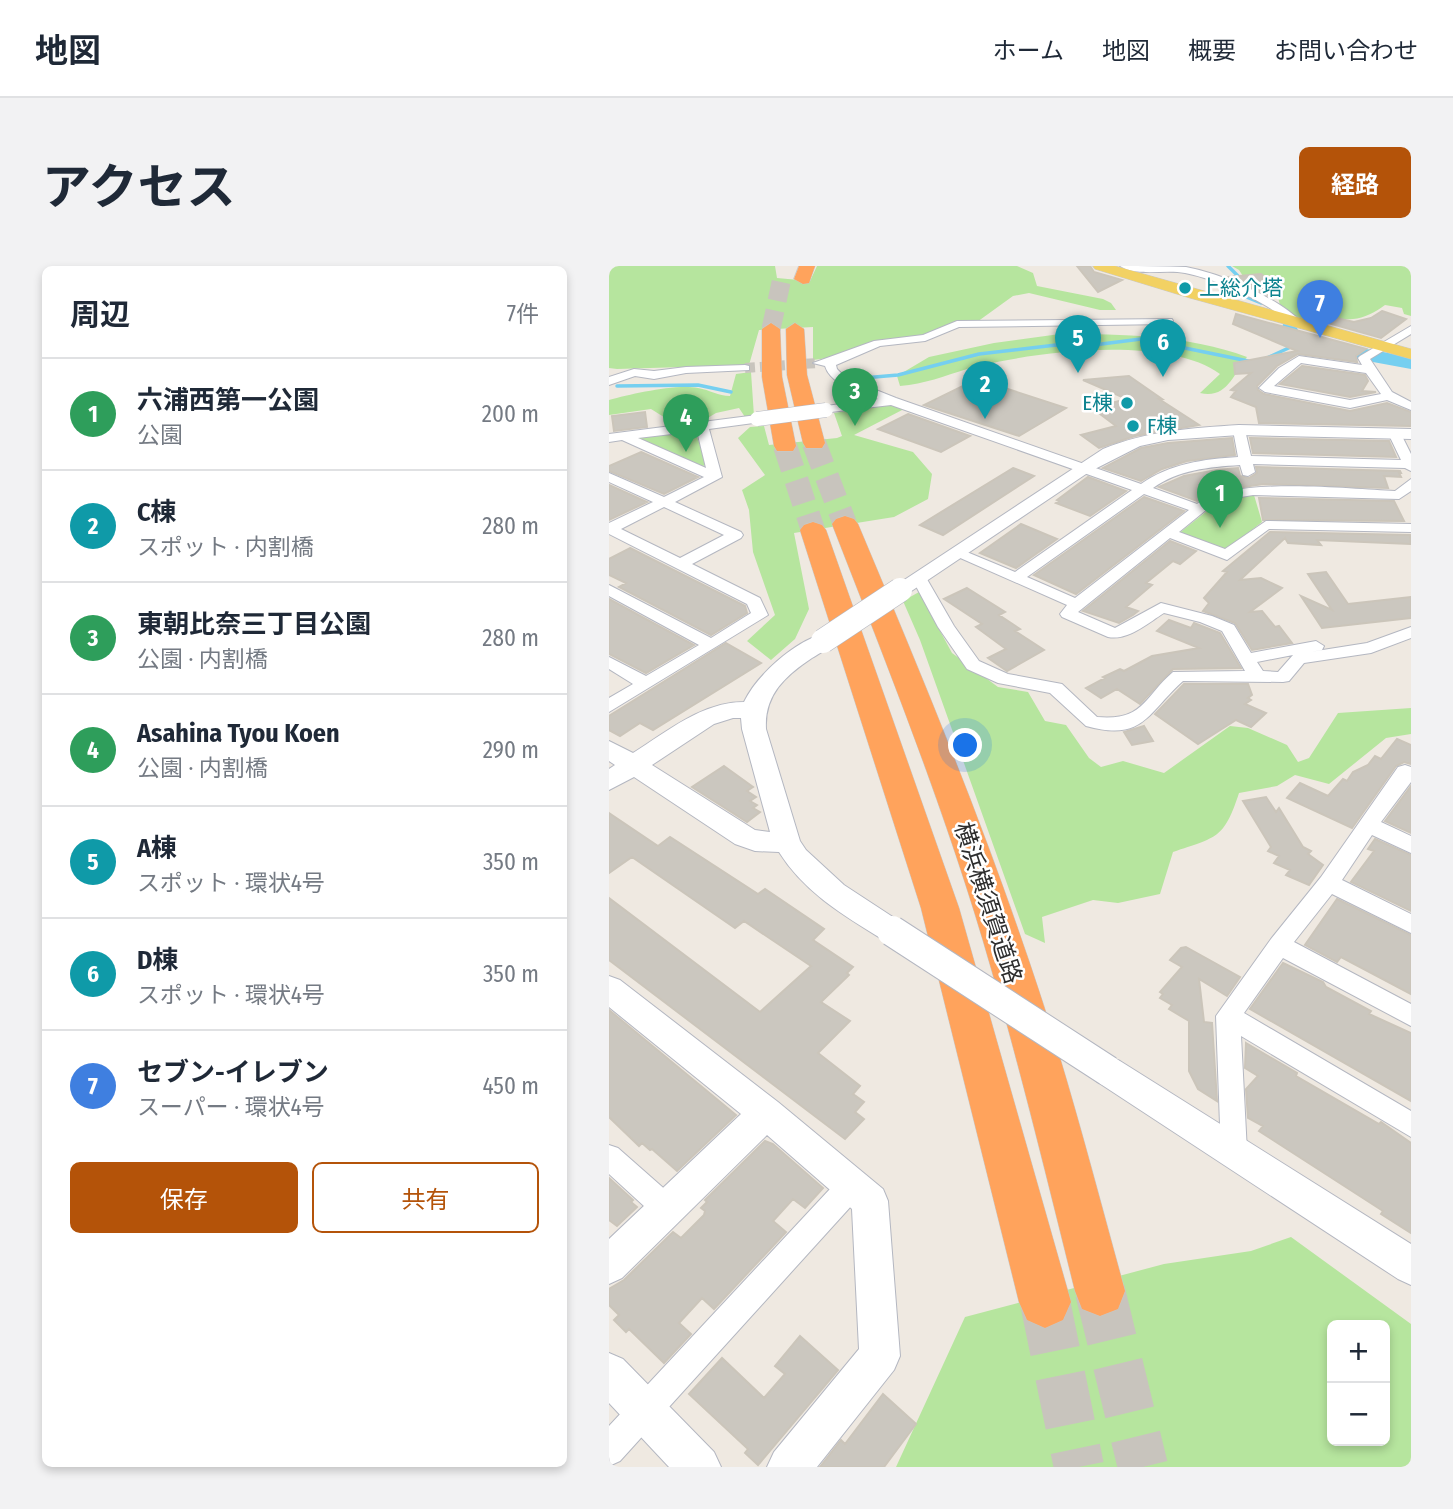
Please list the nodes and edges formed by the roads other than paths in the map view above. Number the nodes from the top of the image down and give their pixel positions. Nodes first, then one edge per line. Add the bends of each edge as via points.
1 (1100, 266) edge
2 (1125, 266) edge
3 (1168, 321) dead end
4 (1297, 323) junction
5 (795, 328) tunnel mouth
6 (771, 329) tunnel mouth
7 (1411, 329) edge
8 (1382, 346) junction
9 (1411, 354) edge
10 (817, 363) tunnel mouth
11 (830, 363) junction
12 (745, 368) tunnel mouth
13 (1283, 370) junction
14 (1371, 370) junction
15 (1296, 372) dead end
16 (609, 381) edge
17 (1365, 384) dead end
18 (1379, 386) junction
19 (1391, 396) junction
20 (892, 401) junction
21 (1411, 406) edge
22 (702, 426) junction
23 (1239, 430) junction
24 (1403, 434) edge
25 (616, 437) edge
26 (814, 443) tunnel mouth
27 (785, 446) tunnel mouth
28 (1409, 459) edge
29 (1245, 460) junction
30 (1083, 468) junction
31 (609, 477) edge
32 (715, 477) junction
33 (1411, 483) edge
34 (1141, 490) junction
35 (1252, 491) junction
36 (1399, 495) junction
37 (664, 503) junction
38 (1199, 509) junction
39 (1411, 519) edge
40 (609, 528) edge
41 (1411, 528) edge
42 (1167, 532) junction
43 (957, 553) junction
44 (680, 564) junction
45 (919, 577) junction
46 (1016, 578) junction
47 (609, 590) edge
48 (1077, 604) junction
49 (1410, 632) edge
50 (710, 644) junction
51 (1247, 659) junction
52 (609, 662) edge
53 (1258, 678) junction
54 (646, 684) junction
55 (609, 706) edge
56 (753, 710) junction
57 (609, 749) edge
58 (634, 765) junction
59 (1411, 775) edge
60 (609, 781) edge
61 (1369, 825) junction
62 (787, 843) junction
63 (1411, 845) edge
64 (1329, 883) junction
65 (1411, 924) edge
66 (1279, 945) junction
67 (609, 989) edge
68 (1228, 1016) junction
69 (1411, 1016) edge
70 (766, 1113) junction
71 (1411, 1125) edge
72 (1234, 1152) junction
73 (609, 1157) edge
74 (853, 1184) junction
75 (667, 1209) junction
76 (609, 1265) edge
77 (1411, 1266) edge
78 (1101, 1291) tunnel mouth
79 (1045, 1302) tunnel mouth
80 (609, 1373) edge
81 (644, 1411) junction
82 (609, 1450) edge
83 (699, 1467) edge
84 (789, 1467) edge

1 - 4 main road
2 - 4 street via 1188,270 1282,310
3 - 11 street via 954,324 925,338 878,343
4 - 8 main road
5 - 26 highway via 797,375
6 - 27 highway via 772,377
7 - 8 street
8 - 9 main road
8 - 14 street via 1364,358
10 - 11 street
11 - 20 street via 842,380
12 - 16 street via 654,375 634,372
13 - 14 street via 1299,359
13 - 15 street
13 - 19 street via 1265,388 1350,404
14 - 18 street
17 - 18 street
18 - 19 street
19 - 21 street via 1403,406
20 - 22 street, bridge
20 - 30 street
22 - 25 street
22 - 32 street
23 - 24 street
23 - 29 street
23 - 30 street via 1135,442
24 - 28 street
25 - 32 street
28 - 29 street
29 - 34 street via 1185,466
29 - 35 street
30 - 34 street
30 - 43 street
31 - 37 street
32 - 37 street
33 - 36 street
34 - 38 street
34 - 46 street
35 - 36 street
35 - 38 street via 1213,498
36 - 39 street
37 - 40 street
37 - 44 street via 736,535
38 - 42 street
40 - 44 street
41 - 42 street via 1266,525 1227,555
42 - 48 street
43 - 45 street
43 - 46 street
44 - 50 street via 754,601 760,615
45 - 53 street via 973,665 1004,679 1056,688 1092,722 1126,723 1144,713 1179,676
45 - 56 street, bridge via 773,678
46 - 48 street
47 - 50 street
48 - 51 street via 1068,614 1114,633 1161,608 1206,619 1228,628
49 - 51 street
49 - 53 street via 1371,648 1299,659 1283,677
50 - 54 street
51 - 53 street
52 - 54 street
54 - 55 street
56 - 58 street via 705,718
56 - 62 street via 754,729
57 - 58 street
58 - 60 street
58 - 62 street via 745,837
59 - 61 street via 1405,772
61 - 63 street
61 - 64 street
62 - 72 street, bridge via 812,876 892,932
64 - 65 street
64 - 66 street
66 - 68 street
66 - 69 street
67 - 70 street
68 - 71 street
68 - 72 street
70 - 74 street
70 - 75 street
72 - 77 street
73 - 75 street
74 - 81 street
74 - 84 street via 870,1200 880,1356
75 - 76 street
78 - 79 highway, 横浜横須賀道路 via 1011,966 968,839 908,679 829,527 940,908
80 - 81 street
81 - 82 street
81 - 83 street

